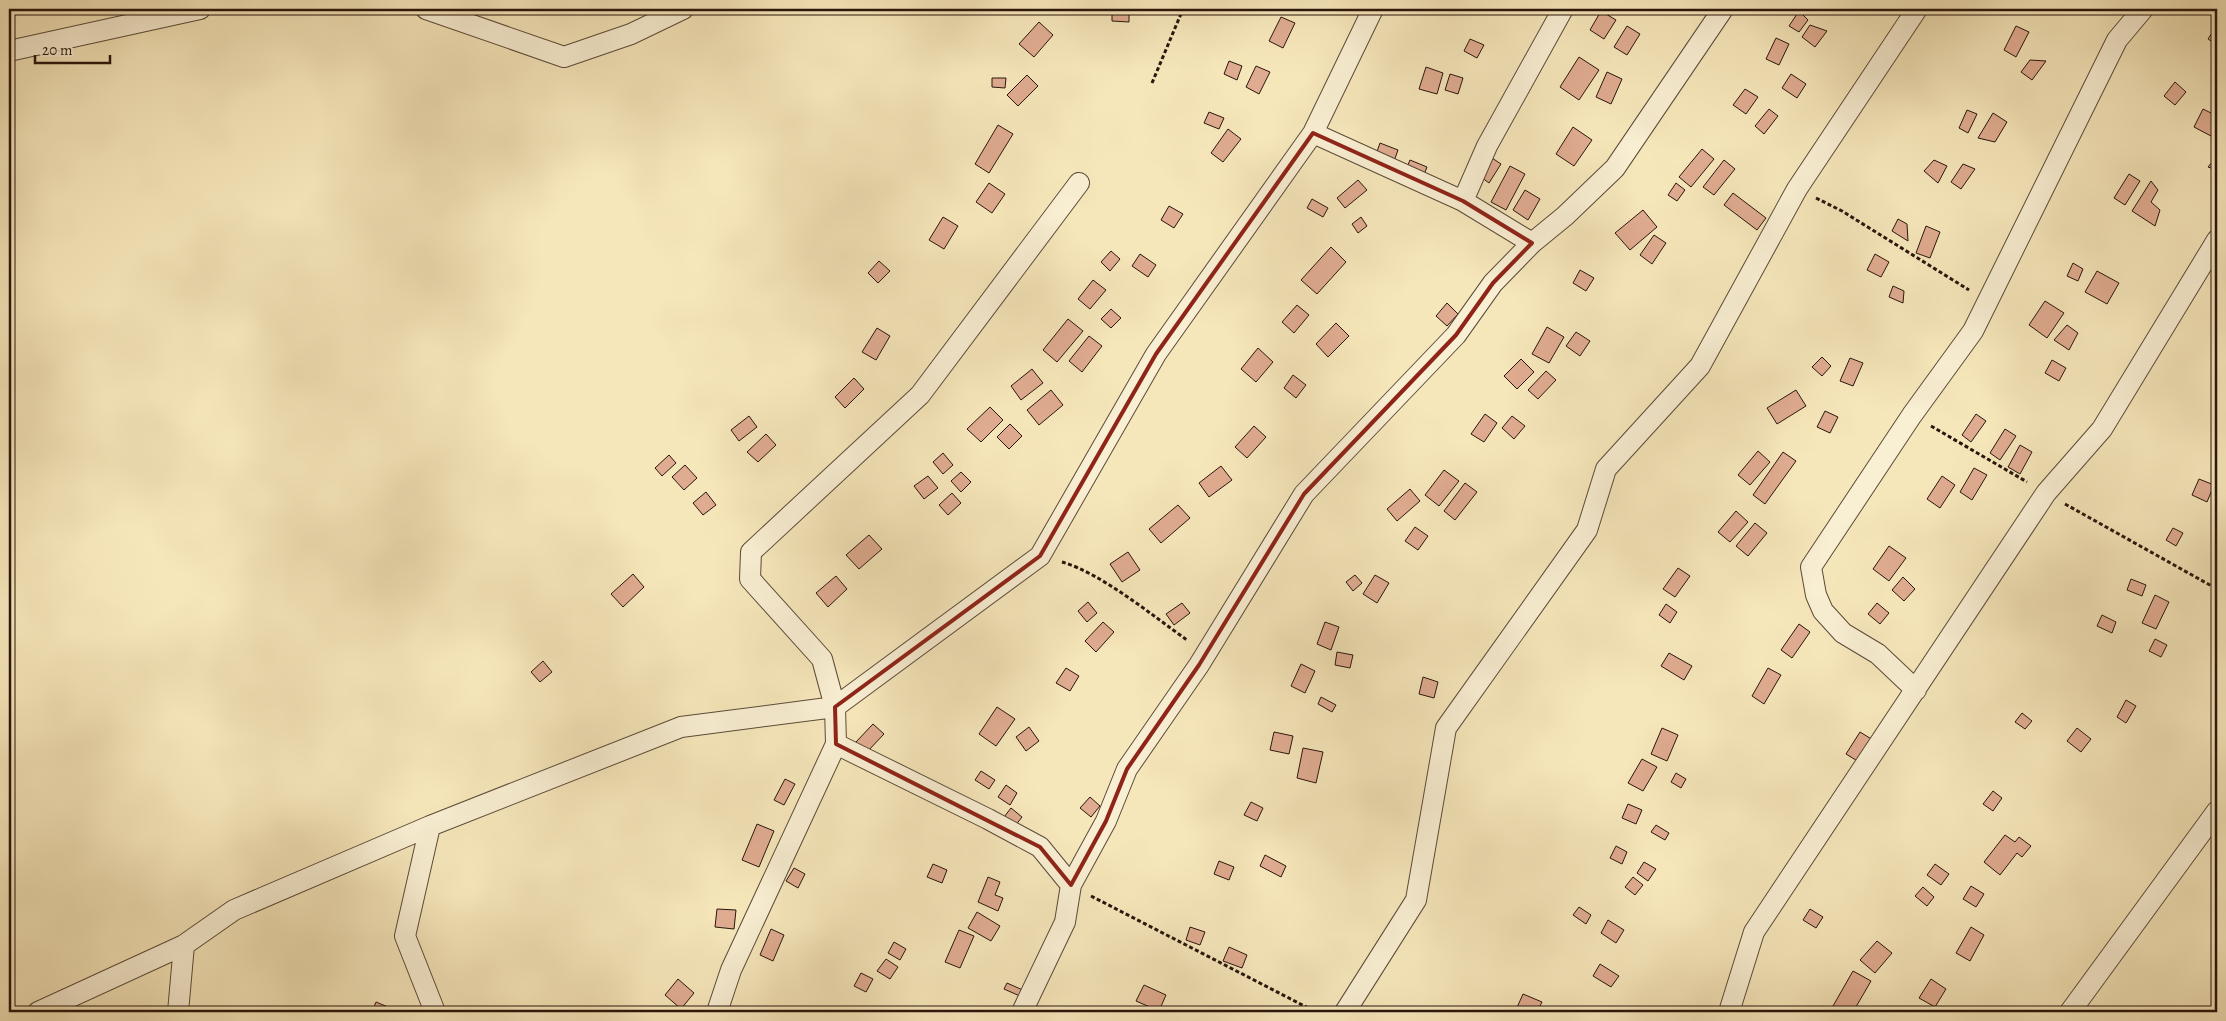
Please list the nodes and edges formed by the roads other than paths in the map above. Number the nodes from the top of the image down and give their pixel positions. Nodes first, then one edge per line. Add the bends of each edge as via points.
1 (200, 9) edge
2 (426, 9) edge
3 (683, 9) edge
4 (1373, 9) edge
5 (1563, 9) edge
6 (1723, 9) edge
7 (1917, 9) edge
8 (2143, 9) edge
9 (9, 51) edge
10 (1313, 133) junction
11 (1079, 183) dead end
12 (1463, 201) junction
13 (2217, 240) edge
14 (1532, 243) junction
15 (1916, 690) junction
16 (835, 706) junction
17 (836, 744) junction
18 (2217, 811) edge
19 (430, 826) junction
20 (1071, 885) junction
21 (184, 945) junction
22 (38, 1012) edge
23 (178, 1012) edge
24 (435, 1012) edge
25 (717, 1012) edge
26 (1022, 1012) edge
27 (1345, 1012) edge
28 (1729, 1012) edge
29 (2070, 1012) edge

1 - 9 street
2 - 3 street via 564,57 631,34
4 - 10 street
5 - 12 street via 1488,146
6 - 14 street via 1615,168 1566,216
7 - 27 street via 1797,189 1700,366 1606,469 1587,530 1446,728 1416,900
8 - 15 street via 2118,40 1973,331 1912,415 1811,567 1816,596 1823,611 1844,633 1878,654
10 - 12 street
10 - 16 street via 1156,354 1040,556
11 - 16 street via 920,395 751,552 750,579 822,658
12 - 14 street
13 - 15 street via 2102,429 2046,493
14 - 20 street via 1493,283 1456,335 1304,494 1206,654 1127,769 1106,821
15 - 28 street via 1754,932
16 - 17 street
16 - 19 street via 681,727
17 - 20 street via 1040,847
17 - 25 street via 731,970
18 - 29 street
19 - 21 street via 234,910
19 - 24 street via 406,936
20 - 26 street via 1065,922
21 - 22 street
21 - 23 street

